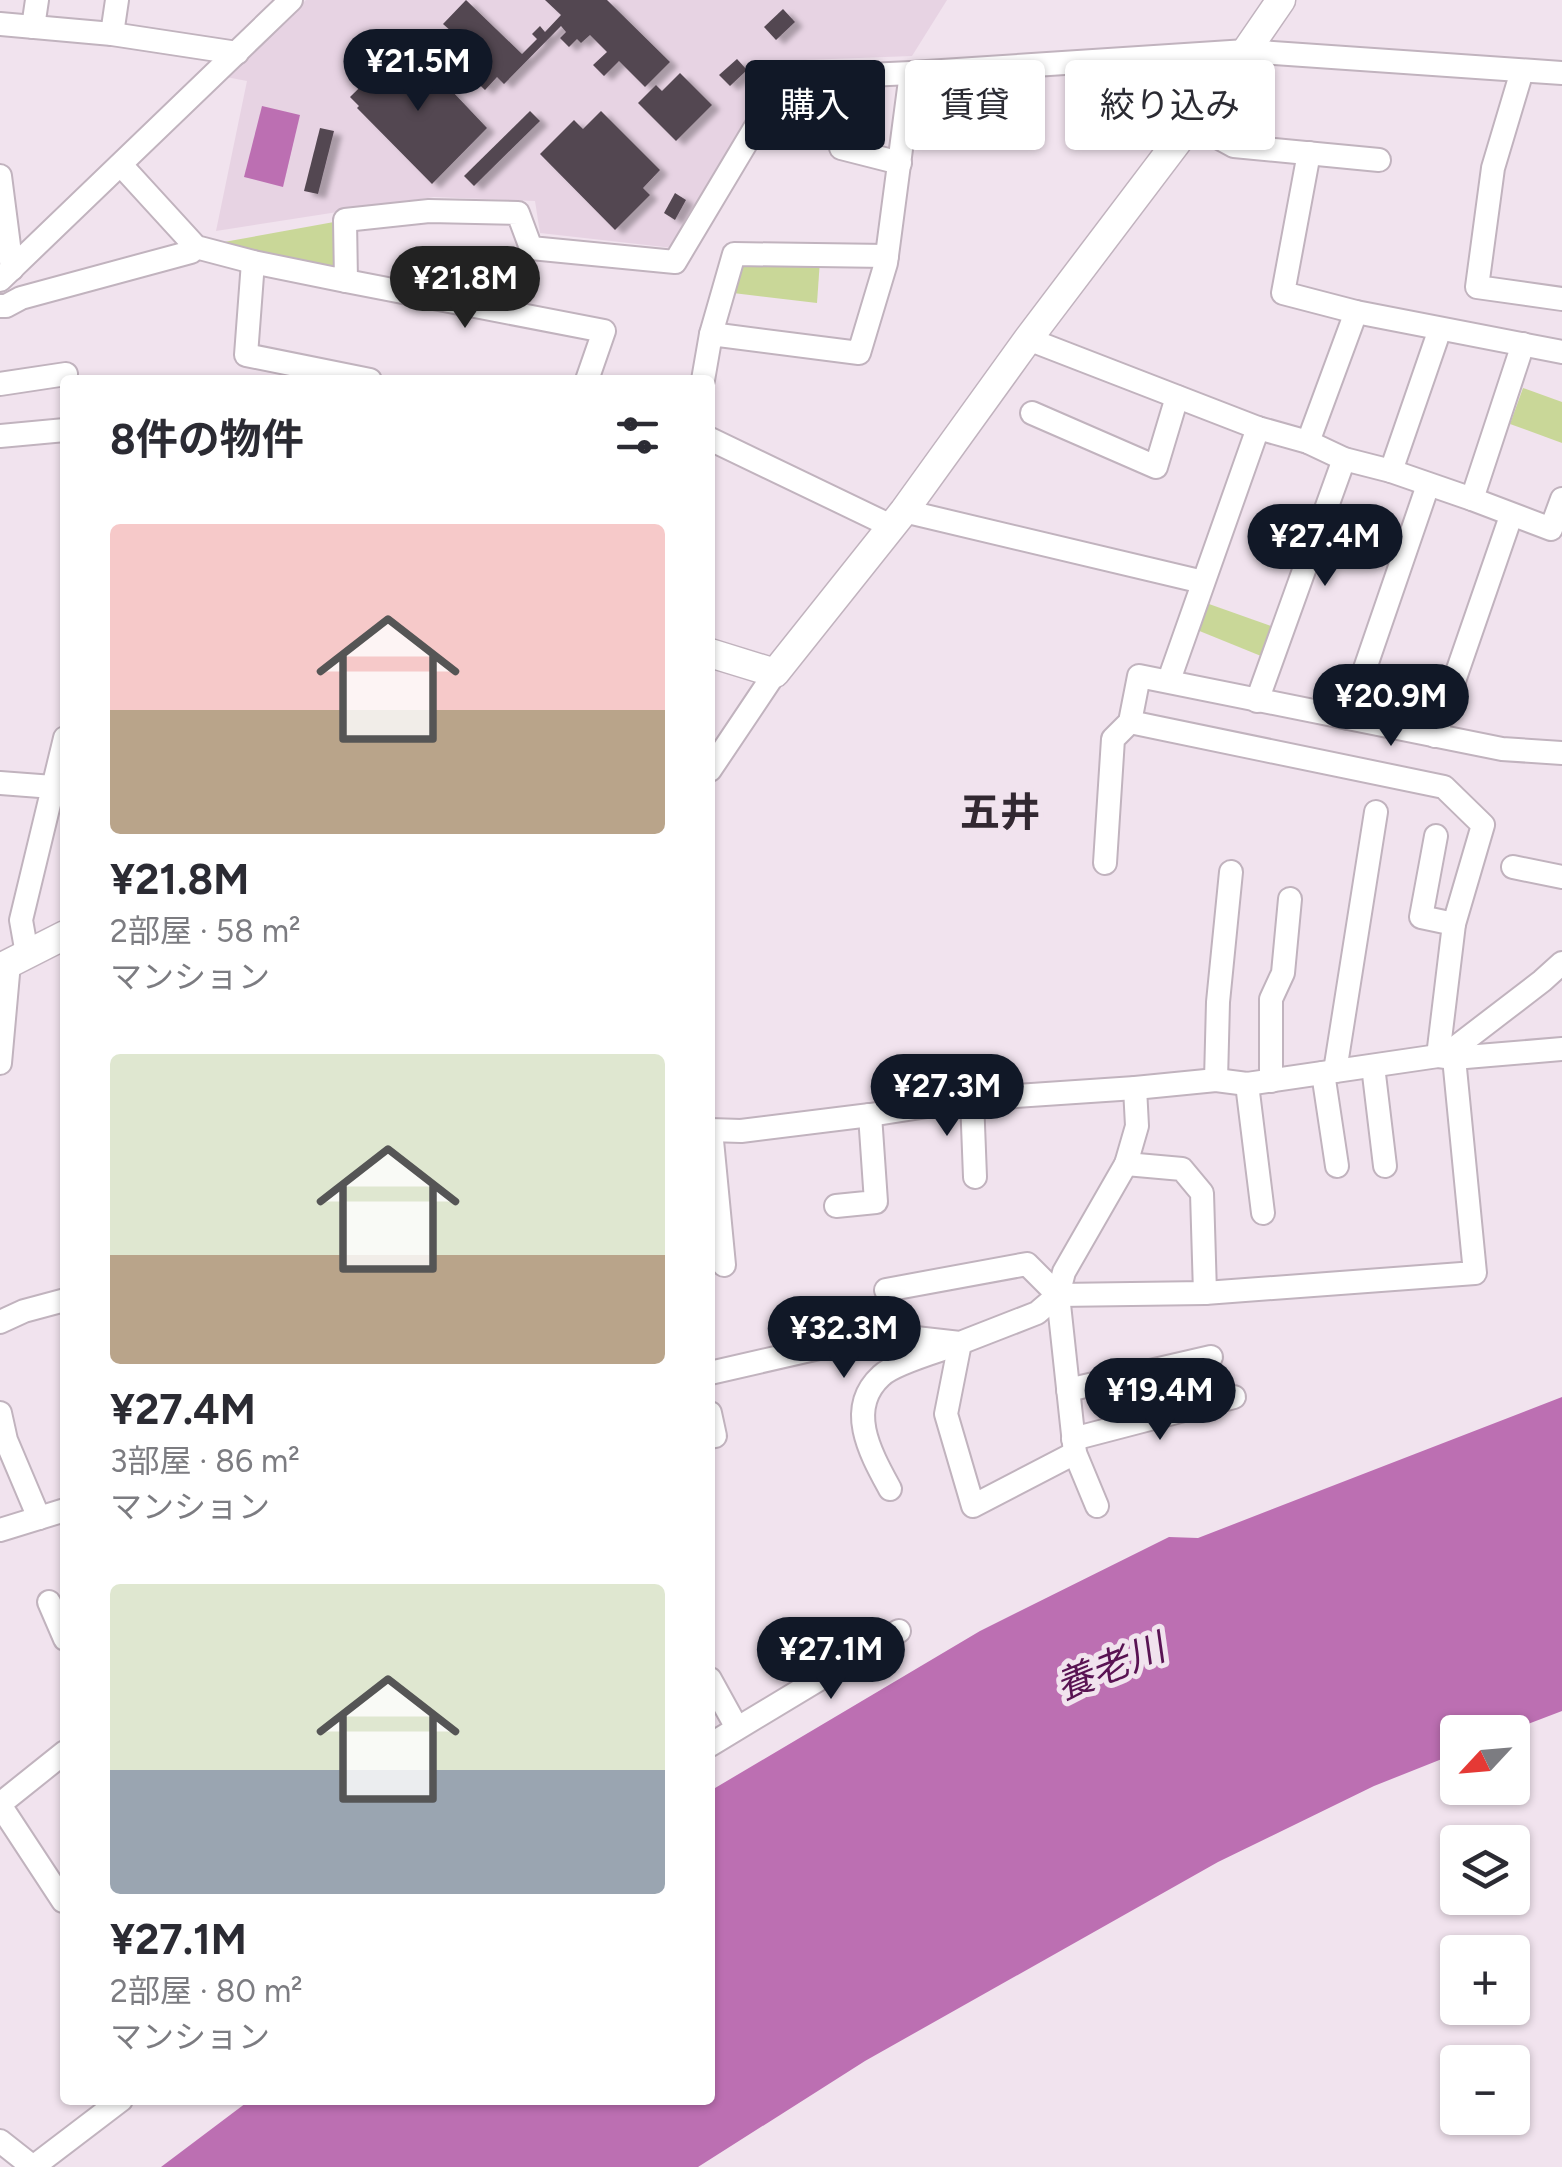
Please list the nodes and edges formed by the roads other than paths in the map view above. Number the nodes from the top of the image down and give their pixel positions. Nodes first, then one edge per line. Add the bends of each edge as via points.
1 (37, 0) edge
2 (117, 0) edge
3 (292, 0) edge
4 (1281, 0) edge
5 (0, 24) edge
6 (32, 27) junction
7 (112, 34) junction
8 (1246, 52) junction
9 (236, 53) junction
10 (1240, 60) edge
11 (1045, 65) edge
12 (1522, 71) junction
13 (1562, 74) edge
14 (905, 122) edge
15 (745, 146) edge
16 (850, 150) edge
17 (1172, 150) edge
18 (1275, 150) edge
19 (1309, 153) junction
20 (1379, 160) dead end
21 (900, 162) junction
22 (121, 165) junction
23 (0, 176) edge
24 (196, 247) junction
25 (887, 256) junction
26 (253, 262) junction
27 (6, 274) edge
28 (346, 281) junction
29 (1562, 299) edge
30 (0, 306) edge
31 (1356, 312) junction
32 (1440, 329) junction
33 (711, 334) junction
34 (1028, 339) junction
35 (1524, 344) junction
36 (1562, 352) edge
37 (66, 374) dead end
38 (345, 375) edge
39 (589, 375) edge
40 (704, 375) edge
41 (0, 384) edge
42 (1177, 397) junction
43 (1032, 413) dead end
44 (1258, 428) junction
45 (60, 430) edge
46 (0, 436) edge
47 (715, 441) edge
48 (1308, 442) junction
49 (1344, 459) junction
50 (1390, 471) junction
51 (1428, 485) junction
52 (1472, 498) junction
53 (1562, 499) edge
54 (1512, 516) junction
55 (897, 518) junction
56 (1203, 582) junction
57 (715, 655) edge
58 (774, 673) junction
59 (1169, 680) junction
60 (1257, 701) junction
61 (1348, 718) junction
62 (1130, 722) junction
63 (1436, 736) junction
64 (1562, 753) edge
65 (60, 758) edge
66 (715, 762) edge
67 (0, 784) edge
68 (53, 787) junction
69 (1376, 812) dead end
70 (1436, 836) dead end
71 (1105, 863) dead end
72 (1514, 867) dead end
73 (1230, 872) dead end
74 (1562, 877) edge
75 (1290, 899) dead end
76 (1454, 924) junction
77 (60, 940) edge
78 (12, 962) edge
79 (1562, 963) edge
80 (1562, 1049) edge
81 (1446, 1057) junction
82 (0, 1063) edge
83 (1373, 1066) junction
84 (1329, 1072) junction
85 (1216, 1080) junction
86 (1271, 1081) junction
87 (1247, 1084) junction
88 (1135, 1088) junction
89 (972, 1099) junction
90 (870, 1115) junction
91 (715, 1130) edge
92 (1126, 1164) junction
93 (1337, 1166) dead end
94 (1385, 1166) dead end
95 (975, 1177) dead end
96 (715, 1178) edge
97 (836, 1206) dead end
98 (1264, 1213) dead end
99 (724, 1265) dead end
100 (886, 1290) dead end
101 (1205, 1292) junction
102 (1058, 1294) junction
103 (60, 1301) edge
104 (0, 1322) edge
105 (960, 1343) junction
106 (1210, 1357) dead end
107 (715, 1372) edge
108 (1068, 1390) junction
109 (1234, 1396) dead end
110 (0, 1413) edge
111 (1074, 1446) junction
112 (890, 1489) dead end
113 (1097, 1506) dead end
114 (60, 1512) edge
115 (39, 1518) junction
116 (0, 1530) edge
117 (48, 1602) dead end
118 (60, 1628) edge
119 (899, 1632) dead end
120 (715, 1688) edge
121 (737, 1728) junction
122 (715, 1743) edge
123 (60, 1756) edge
124 (0, 1804) edge
125 (60, 1898) edge
126 (115, 2105) edge
127 (0, 2141) edge
128 (33, 2167) edge

1 - 6 street
2 - 7 street
3 - 9 street
4 - 8 street
5 - 6 street
6 - 7 street
7 - 9 street
8 - 10 street
8 - 11 street
8 - 12 street
9 - 22 street
12 - 13 street
12 - 29 street via 1492,168 1477,287
14 - 21 street
15 - 28 street via 675,262 530,248 518,213 429,211 345,220
16 - 21 street
17 - 34 street
18 - 19 street
19 - 20 street
19 - 31 street via 1283,293
21 - 25 street
22 - 24 street
22 - 27 street
23 - 27 street
24 - 26 street
24 - 30 street
25 - 33 street via 734,254
25 - 33 street via 859,352
26 - 28 street
26 - 38 street via 246,355
28 - 39 street via 604,331
31 - 32 street
31 - 48 street
32 - 35 street
32 - 50 street
33 - 40 street
34 - 42 street
34 - 55 street
35 - 36 street
35 - 52 street
37 - 41 street
42 - 43 street via 1156,467
42 - 44 street
44 - 48 street
44 - 56 street
45 - 46 street
47 - 55 street
48 - 49 street
49 - 50 street
49 - 60 street
50 - 51 street
51 - 52 street
51 - 61 street
52 - 54 street
53 - 54 street via 1551,529
54 - 63 street
55 - 56 street
55 - 58 street
56 - 59 street
57 - 58 street
58 - 66 street
59 - 60 street
59 - 62 street via 1139,676
60 - 61 street
61 - 63 street
62 - 71 street via 1114,739
62 - 76 street via 1444,787 1482,825
63 - 64 street
65 - 68 street
67 - 68 street
68 - 78 street
69 - 84 street
70 - 76 street via 1421,917
72 - 74 street
73 - 85 street
75 - 86 street via 1283,973 1271,999
76 - 81 street
77 - 78 street
78 - 82 street
79 - 81 street
80 - 81 street
81 - 83 street
81 - 101 street via 1475,1272
83 - 84 street
83 - 94 street
84 - 86 street
84 - 93 street
85 - 87 street
85 - 88 street
86 - 87 street
87 - 98 street
88 - 89 street
88 - 92 street via 1137,1126
89 - 90 street
89 - 95 street
90 - 91 street
90 - 97 street via 876,1202
92 - 101 street via 1182,1168 1202,1193
92 - 102 street
96 - 99 street
100 - 102 street via 1027,1264
101 - 102 street
102 - 105 street via 1037,1313
102 - 108 street
103 - 104 street
105 - 107 street via 880,1334
105 - 111 street via 946,1414 973,1506
105 - 112 street via 882,1374 866,1394 861,1418
106 - 108 street
108 - 111 street
109 - 111 street
110 - 115 street
111 - 113 street
114 - 115 street
115 - 116 street
117 - 118 street
119 - 121 street
120 - 121 street
121 - 122 street
123 - 124 street
124 - 125 street
126 - 128 street
127 - 128 street

